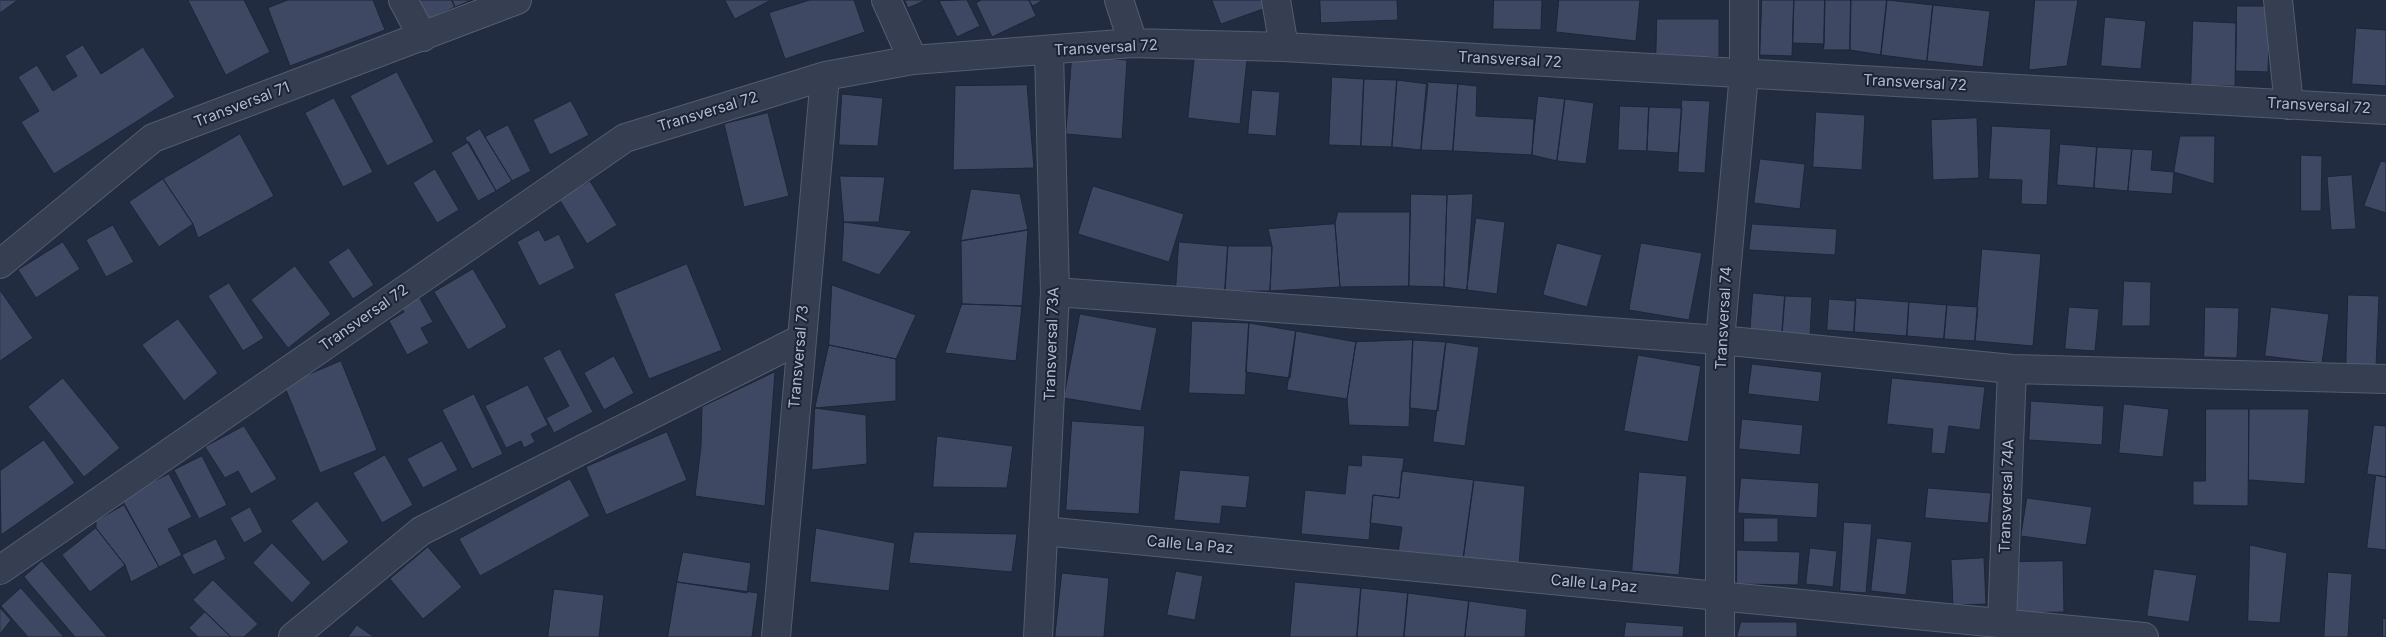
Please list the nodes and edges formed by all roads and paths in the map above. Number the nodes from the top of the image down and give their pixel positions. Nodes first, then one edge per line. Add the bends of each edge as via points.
1 (403, 0) edge
2 (517, 0) edge
3 (886, 0) edge
4 (1119, 0) edge
5 (1276, 0) edge
6 (1744, 0) edge
7 (2278, 0) edge
8 (423, 37) junction
9 (1133, 43) junction
10 (1284, 47) junction
11 (1049, 51) junction
12 (913, 60) junction
13 (1744, 74) junction
14 (825, 76) junction
15 (2289, 105) junction
16 (2386, 110) edge
17 (0, 264) edge
18 (1055, 292) junction
19 (801, 338) junction
20 (1720, 340) junction
21 (2012, 370) junction
22 (2386, 379) edge
23 (1043, 531) junction
24 (0, 570) edge
25 (1721, 596) junction
26 (2002, 623) junction
27 (293, 637) edge
28 (776, 637) edge
29 (1038, 637) edge
30 (1720, 637) edge
31 (2144, 637) edge

1 - 8 street
2 - 8 street, Transversal 71
3 - 12 street
4 - 9 street
5 - 10 street
6 - 13 street, Transversal 74
7 - 15 street
8 - 17 street, Transversal 71 via 153,138
9 - 10 street, Transversal 72
9 - 11 street, Transversal 72
10 - 13 street, Transversal 72
11 - 12 street, Transversal 72
11 - 18 street, Transversal 73A
12 - 14 street, Transversal 72
13 - 15 street, Transversal 72
13 - 20 street, Transversal 74
14 - 19 street, Transversal 73
14 - 24 street, Transversal 72 via 625,138
15 - 16 street, Transversal 72
18 - 20 street
18 - 23 street, Transversal 73A
19 - 27 street via 421,531
19 - 28 street, Transversal 73
20 - 21 street
20 - 25 street, Transversal 74
21 - 22 street
21 - 26 street, Transversal 74A
23 - 25 street, Calle La Paz
23 - 29 street, Transversal 73A
25 - 26 street, Calle La Paz
25 - 30 street, Transversal 74
26 - 31 street, Calle La Paz

